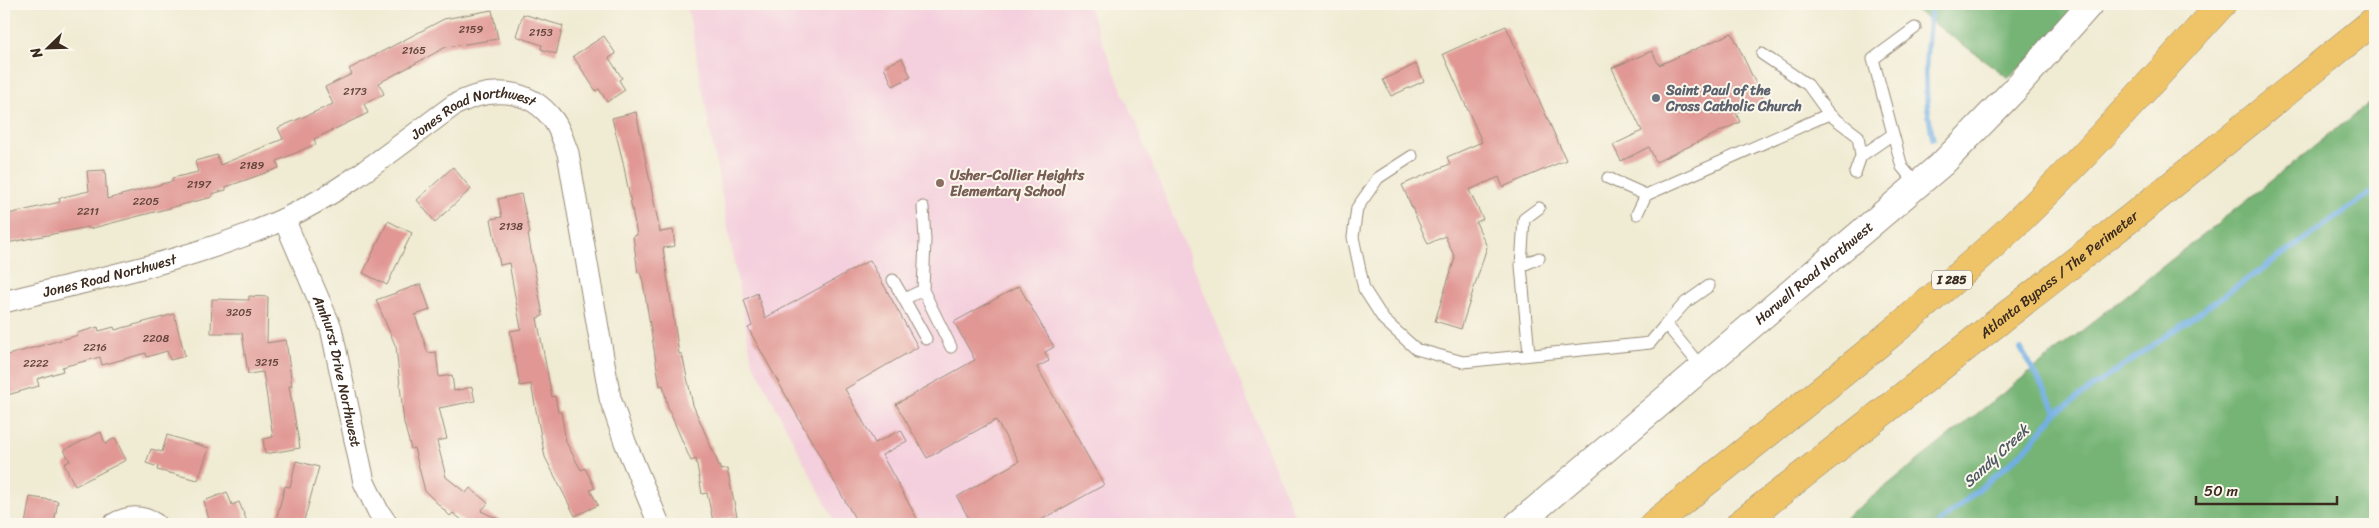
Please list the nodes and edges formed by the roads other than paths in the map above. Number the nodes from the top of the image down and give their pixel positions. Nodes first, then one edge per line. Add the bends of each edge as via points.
1 (2090, 4) edge
2 (2222, 4) edge
3 (2375, 20) edge
4 (1915, 28) dead end
5 (2375, 40) edge
6 (2337, 53) junction
7 (1762, 54) dead end
8 (1829, 114) junction
9 (1893, 134) junction
10 (1412, 156) dead end
11 (1861, 156) junction
12 (1855, 173) dead end
13 (1608, 178) dead end
14 (1917, 185) junction
15 (1646, 195) junction
16 (923, 207) dead end
17 (1539, 208) dead end
18 (1637, 214) dead end
19 (284, 219) junction
20 (1539, 258) dead end
21 (1521, 266) junction
22 (893, 280) dead end
23 (1710, 286) dead end
24 (923, 290) junction
25 (904, 299) junction
26 (4, 302) edge
27 (1666, 324) junction
28 (926, 339) dead end
29 (951, 347) dead end
30 (1529, 354) junction
31 (1702, 368) junction
32 (114, 524) edge
33 (155, 524) edge
34 (387, 524) edge
35 (659, 524) edge
36 (1518, 524) edge
37 (1654, 524) edge
38 (1740, 524) edge

1 - 14 street, Harwell Road Northwest via 2014,90
2 - 37 highway, I 285 via 2067,173 2011,228 1919,308
3 - 6 highway, Atlanta Bypass / The Perimeter
4 - 9 lane via 1873,59
5 - 6 highway
6 - 38 highway, Atlanta Bypass / The Perimeter
7 - 8 lane via 1808,85
8 - 11 lane via 1858,136
8 - 15 lane
9 - 11 lane
9 - 14 lane via 1902,167
10 - 30 lane via 1378,178 1357,208 1353,238 1364,288 1384,320 1416,349 1463,362
11 - 12 lane
13 - 15 lane
14 - 31 street, Harwell Road Northwest
15 - 18 lane
16 - 24 lane
17 - 21 lane via 1524,219
19 - 26 street, Jones Road Northwest via 194,253
19 - 34 street, Amhurst Drive Northwest via 331,328 364,482
19 - 35 street, Jones Road Northwest via 352,180 470,96 493,91 514,94 535,103 554,121 568,153 610,398
20 - 21 lane
21 - 30 lane
22 - 25 lane
23 - 27 lane via 1685,303
24 - 25 lane
24 - 29 lane
25 - 28 lane
27 - 30 lane via 1650,343
27 - 31 lane
31 - 36 street, Harwell Road Northwest
32 - 33 street via 134,517 145,518

